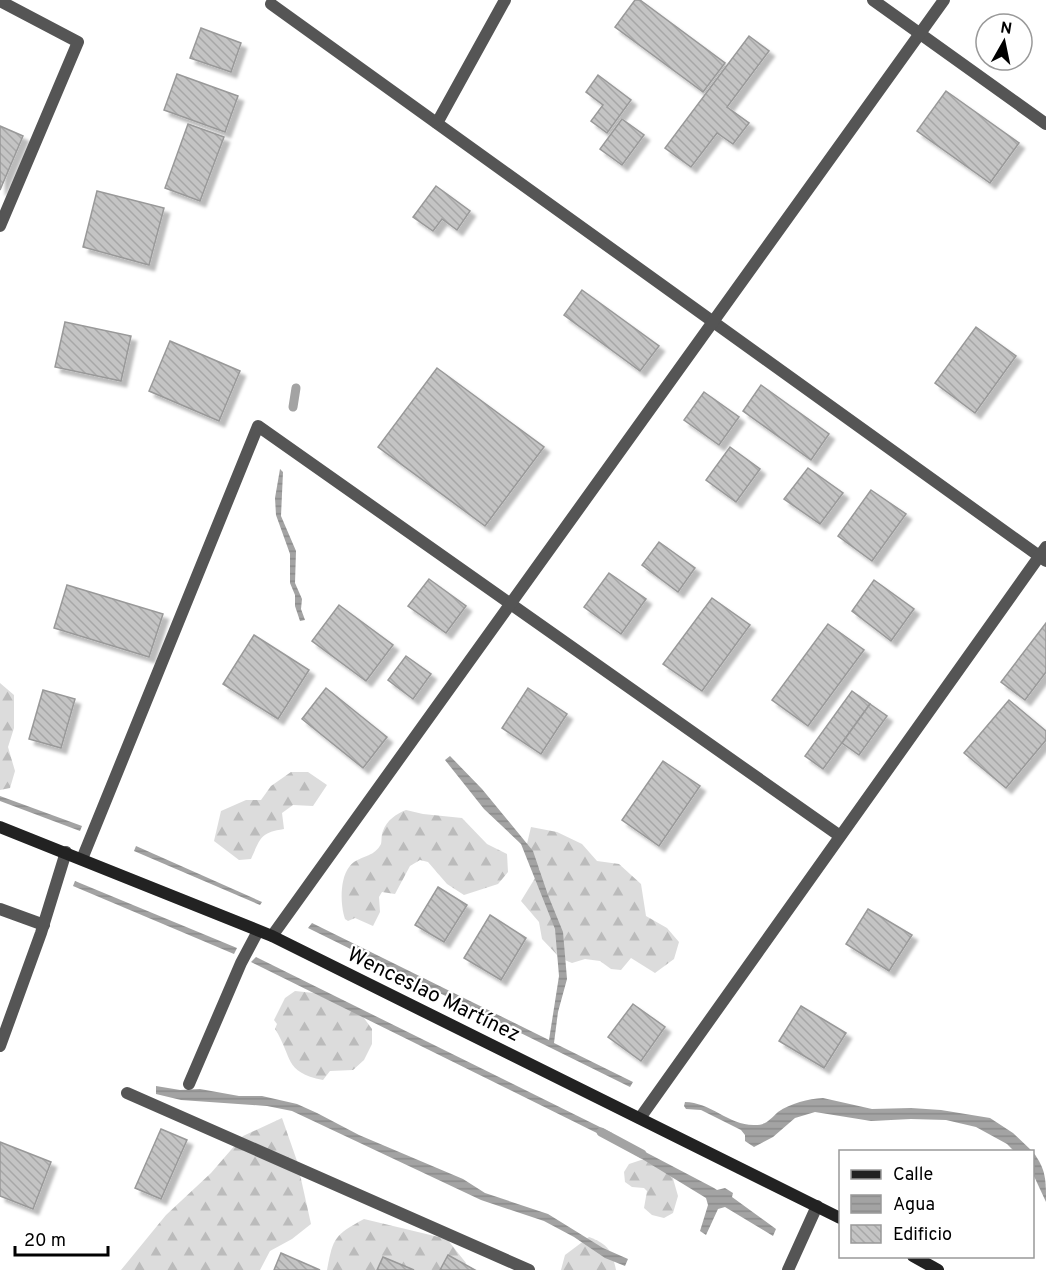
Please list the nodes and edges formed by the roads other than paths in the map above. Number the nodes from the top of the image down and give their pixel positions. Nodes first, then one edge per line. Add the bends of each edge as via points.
1 (506, 0) edge
2 (873, 0) edge
3 (944, 0) edge
4 (0, 1) edge
5 (271, 4) dead end
6 (920, 34) junction
7 (437, 123) junction
8 (1046, 124) edge
9 (0, 226) edge
10 (713, 322) junction
11 (1044, 554) edge
12 (510, 605) junction
13 (0, 827) edge
14 (840, 836) junction
15 (66, 852) junction
16 (82, 859) junction
17 (0, 909) edge
18 (44, 925) junction
19 (258, 931) junction
20 (272, 936) junction
21 (0, 1046) edge
22 (189, 1084) dead end
23 (127, 1093) dead end
24 (640, 1118) junction
25 (817, 1206) junction
26 (839, 1217) edge
27 (915, 1258) edge
28 (530, 1270) edge
29 (788, 1270) edge
30 (938, 1270) edge

1 - 7 street
2 - 6 street
3 - 6 street
4 - 9 street via 78,42
5 - 7 street
6 - 8 street
6 - 10 street
7 - 10 street
10 - 11 street
10 - 12 street
11 - 14 street
12 - 14 street
12 - 16 street via 258,426
12 - 20 street
13 - 15 main road, Wenceslao Martínez
14 - 24 street
15 - 16 main road, Wenceslao Martínez
15 - 18 street
16 - 19 main road, Wenceslao Martínez
17 - 18 street
18 - 21 street
19 - 20 main road, Wenceslao Martínez
19 - 22 street
20 - 24 main road, Wenceslao Martínez
23 - 28 street
24 - 25 main road, Wenceslao Martínez
25 - 26 main road, Wenceslao Martínez
25 - 29 street
27 - 30 main road

